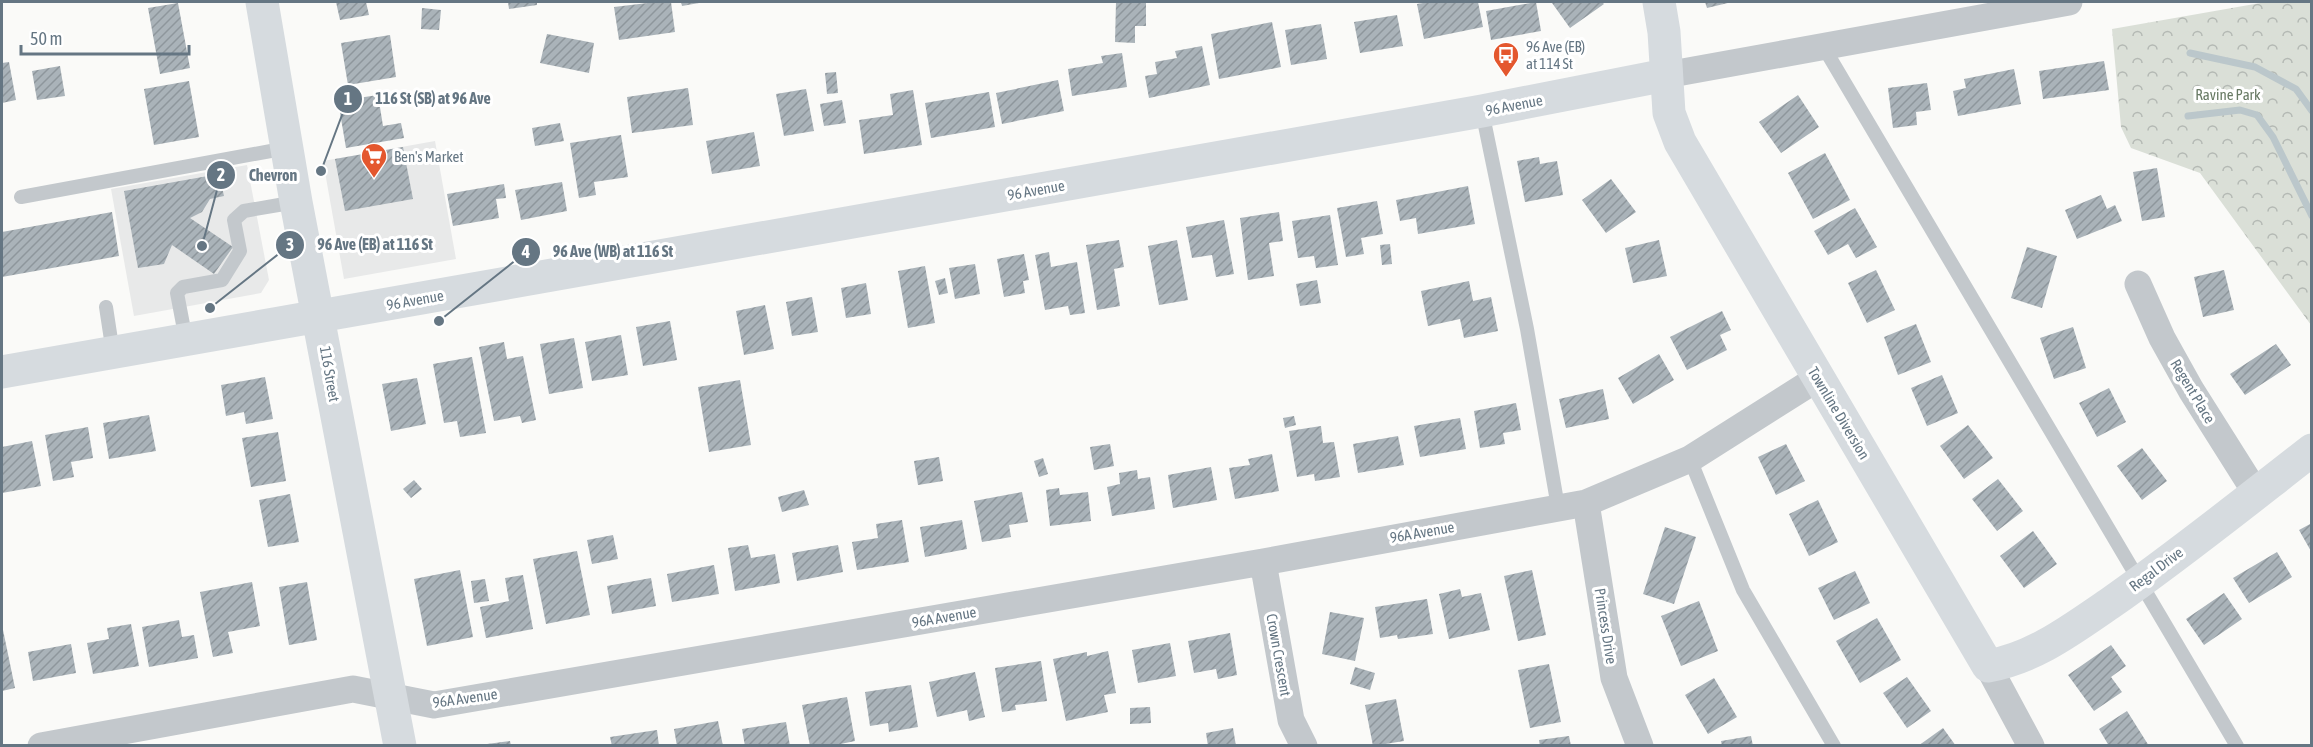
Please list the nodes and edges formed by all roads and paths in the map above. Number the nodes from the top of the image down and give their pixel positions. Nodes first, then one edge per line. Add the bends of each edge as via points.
1 (262, 2) edge
2 (1659, 2) edge
3 (2069, 2) edge
4 (1823, 46) junction
5 (1666, 75) junction
6 (1482, 111) junction
7 (286, 148) junction
8 (21, 197) dead end
9 (296, 202) junction
10 (2138, 284) dead end
11 (106, 307) dead end
12 (318, 317) junction
13 (186, 340) junction
14 (113, 353) junction
15 (2, 372) edge
16 (1818, 378) junction
17 (2312, 450) edge
18 (1690, 459) junction
19 (2256, 493) junction
20 (1586, 503) junction
21 (1558, 507) junction
22 (1263, 562) junction
23 (2141, 582) junction
24 (1988, 666) junction
25 (389, 696) junction
26 (41, 746) edge
27 (400, 746) edge
28 (1304, 746) edge
29 (1640, 746) edge
30 (1834, 746) edge
31 (2031, 746) edge
32 (2237, 746) edge

1 - 7 street, 116 Street
2 - 5 street, Townline Diversion
3 - 4 street, 96 Avenue
4 - 5 street, 96 Avenue
4 - 23 lane
5 - 6 street, 96 Avenue
5 - 16 street, Townline Diversion via 1669,113 1680,142
6 - 12 street, 96 Avenue
6 - 21 lane via 1527,329
7 - 8 lane
7 - 9 street, 116 Street
9 - 12 street, 116 Street
9 - 13 lane via 244,211 234,220 240,251 222,280 183,287 177,293
10 - 19 street, Regent Place via 2185,379
11 - 14 lane
12 - 13 street, 96 Avenue
12 - 25 street, 116 Street
13 - 14 street, 96 Avenue
14 - 15 street, 96 Avenue
16 - 18 street, 96A Avenue
16 - 24 street, Townline Diversion
17 - 19 street, Regal Drive
18 - 20 street, 96A Avenue
18 - 30 lane via 1743,590
19 - 23 street, Regal Drive
20 - 21 street, 96A Avenue
20 - 29 street, Princess Drive via 1614,678
21 - 22 street, 96A Avenue
22 - 25 street, 96A Avenue via 434,705
22 - 28 street, Crown Crescent via 1291,720
23 - 24 street, Regal Drive via 2064,635 2028,654
23 - 32 lane
24 - 31 street, Townline Diversion
25 - 26 street, 96A Avenue via 353,690
25 - 27 street, 116 Street

